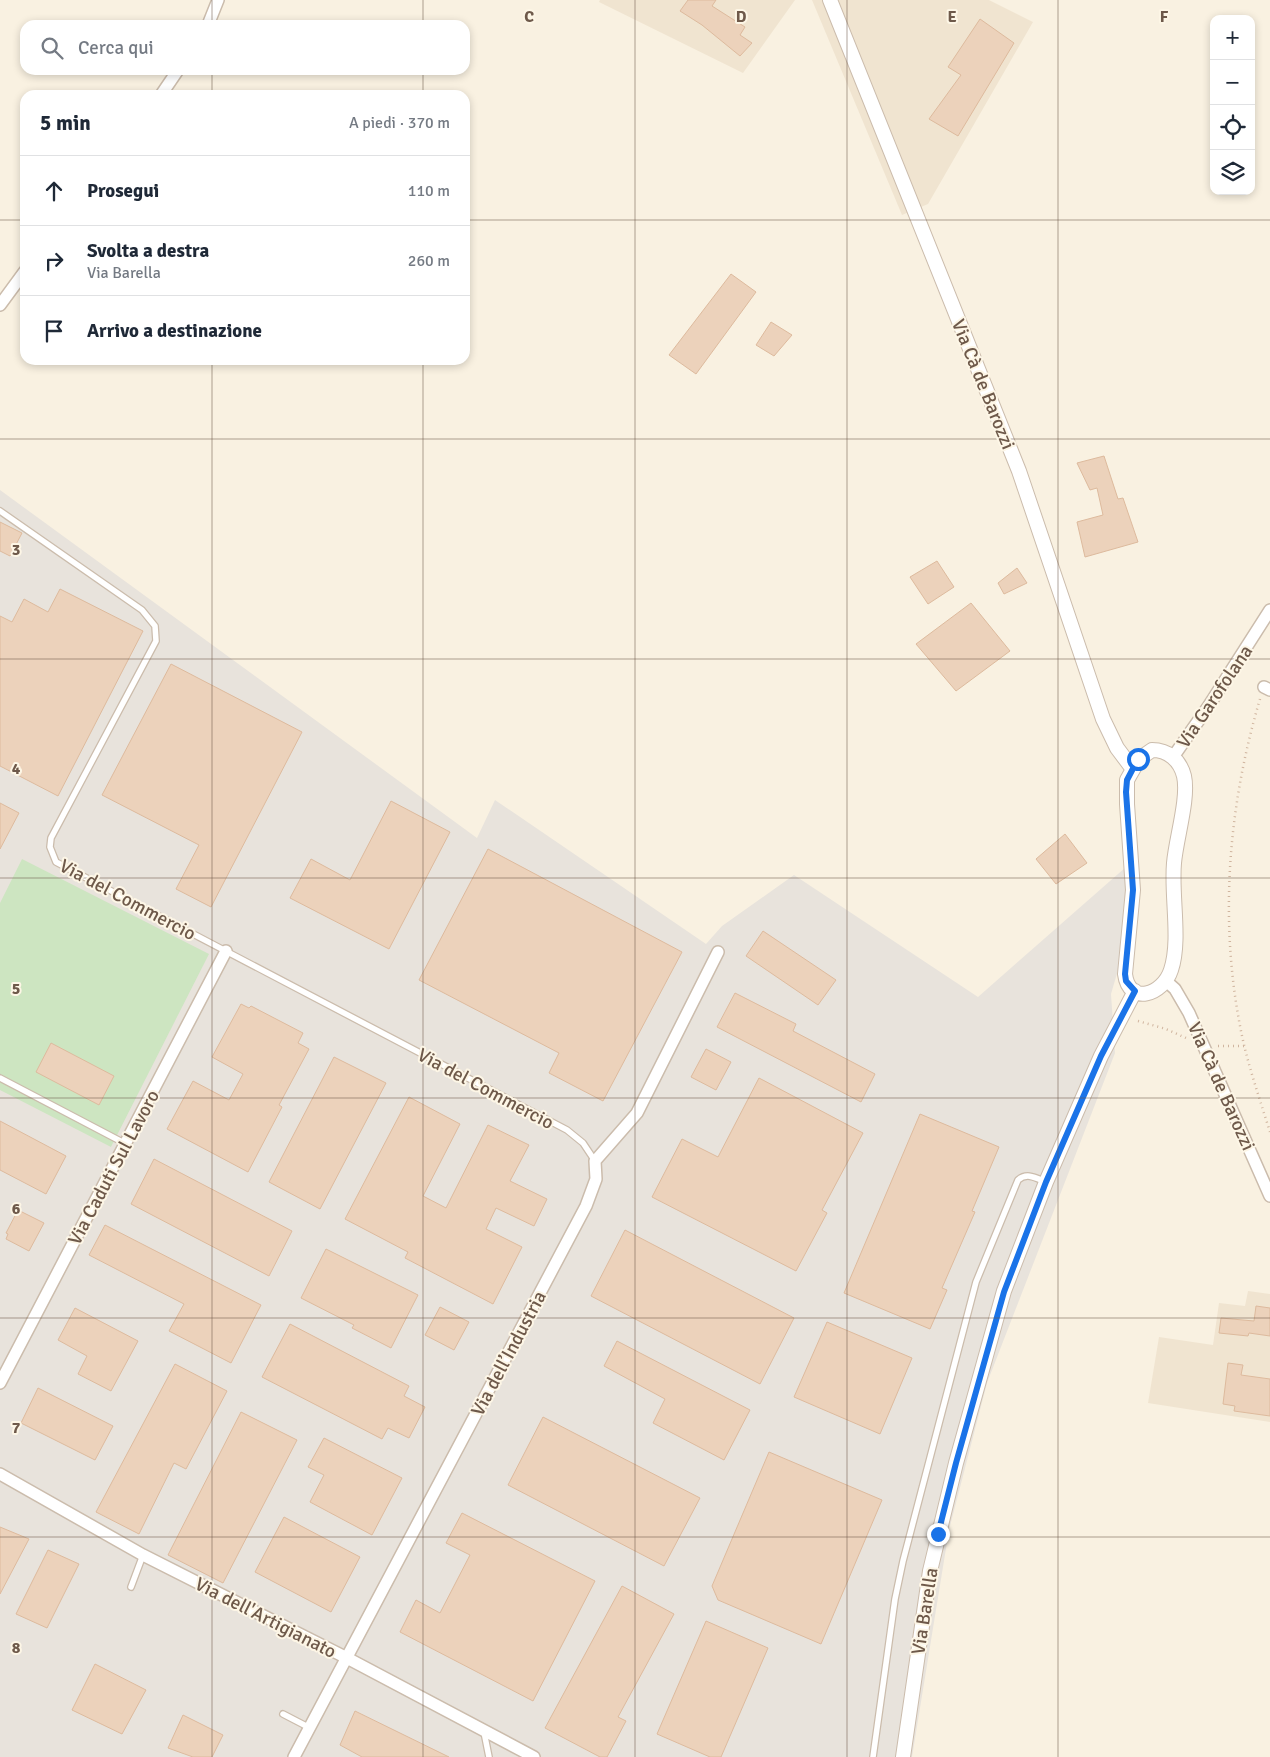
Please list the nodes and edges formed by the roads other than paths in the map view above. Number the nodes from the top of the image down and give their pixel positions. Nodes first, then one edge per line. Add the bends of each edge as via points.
1 (218, 0) edge
2 (830, 0) edge
3 (210, 20) edge
4 (175, 75) edge
5 (165, 90) edge
6 (20, 278) edge
7 (0, 305) edge
8 (0, 511) edge
9 (1270, 610) edge
10 (1173, 757) junction
11 (1132, 768) junction
12 (226, 951) junction
13 (718, 952) dead end
14 (1166, 981) junction
15 (1135, 991) junction
16 (0, 1078) edge
17 (126, 1144) junction
18 (595, 1161) junction
19 (1046, 1182) junction
20 (1270, 1196) edge
21 (0, 1383) edge
22 (0, 1474) edge
23 (143, 1554) junction
24 (131, 1587) dead end
25 (347, 1658) junction
26 (283, 1714) dead end
27 (310, 1728) junction
28 (484, 1730) junction
29 (294, 1757) edge
30 (489, 1757) edge
31 (534, 1757) edge
32 (873, 1757) edge
33 (903, 1757) edge

1 - 3 street
2 - 11 street, Via Cà de Barozzi via 1019,471 1103,719 1116,748
4 - 5 street
6 - 7 street
8 - 12 lane, Via del Commercio via 136,605 152,619 157,632 156,641 51,838 51,854 56,862
9 - 10 street, Via Garofolana
10 - 11 street via 1161,750 1152,750
10 - 14 street via 1181,767 1186,786 1174,863 1174,947
11 - 15 street via 1126,792 1133,890 1125,974 1126,981
12 - 17 street, Via Caduti Sul Lavoro
12 - 18 lane, Via del Commercio via 566,1130 583,1142
13 - 18 street via 636,1113
14 - 15 street via 1153,993
14 - 20 street, Via Cà de Barozzi via 1175,989 1189,1013
15 - 19 street, Via Barella via 1101,1056
16 - 17 lane
17 - 21 street, Via Caduti Sul Lavoro
18 - 25 street, Via dell’Industria via 596,1179 586,1206
19 - 32 lane via 1029,1176 1018,1180 976,1282 899,1578
19 - 33 street, Via Barella via 1004,1292 954,1472 923,1609
22 - 23 street, Via dell'Artigianato
23 - 24 lane
23 - 25 street, Via dell'Artigianato
25 - 27 street, Via dell’Industria
25 - 28 street, Via dell'Artigianato
26 - 27 lane
27 - 29 street, Via dell’Industria
28 - 30 lane
28 - 31 street, Via dell'Artigianato

